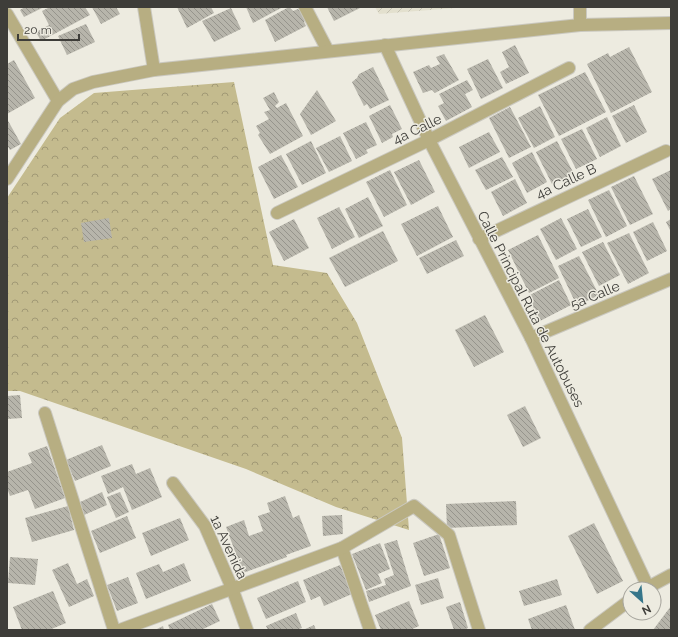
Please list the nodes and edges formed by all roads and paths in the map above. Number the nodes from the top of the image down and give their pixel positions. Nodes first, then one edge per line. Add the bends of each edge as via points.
1 (144, 7) edge
2 (305, 7) edge
3 (580, 7) edge
4 (7, 14) edge
5 (671, 23) edge
6 (580, 25) junction
7 (385, 45) junction
8 (328, 51) junction
9 (569, 68) dead end
10 (154, 70) junction
11 (58, 101) junction
12 (430, 140) junction
13 (666, 151) dead end
14 (7, 179) edge
15 (277, 213) dead end
16 (479, 238) junction
17 (671, 279) edge
18 (531, 338) junction
19 (45, 413) dead end
20 (172, 483) dead end
21 (342, 548) junction
22 (671, 576) edge
23 (643, 581) edge
24 (661, 581) edge
25 (232, 588) junction
26 (622, 606) edge
27 (114, 630) edge
28 (120, 630) edge
29 (247, 630) edge
30 (370, 630) edge
31 (479, 630) edge
32 (590, 630) edge

1 - 10 street
2 - 8 street
3 - 6 street
4 - 11 street
5 - 6 street
6 - 7 street
7 - 8 street
7 - 12 street, Calle Principal Ruta de Autobuses
8 - 10 street
9 - 12 street, 4a Calle
10 - 11 street via 93,82 73,89
11 - 14 street
12 - 15 street, 4a Calle
12 - 16 street, Calle Principal Ruta de Autobuses
13 - 16 street, 4a Calle B
16 - 18 street, Calle Principal Ruta de Autobuses
17 - 18 street, 5a Calle
18 - 23 street, Calle Principal Ruta de Autobuses
19 - 27 street
20 - 25 street, 1a Avenida via 205,526
21 - 25 street
21 - 30 street
21 - 31 street via 414,506 449,535
22 - 24 street
25 - 28 street
25 - 29 street, 1a Avenida
26 - 32 street

